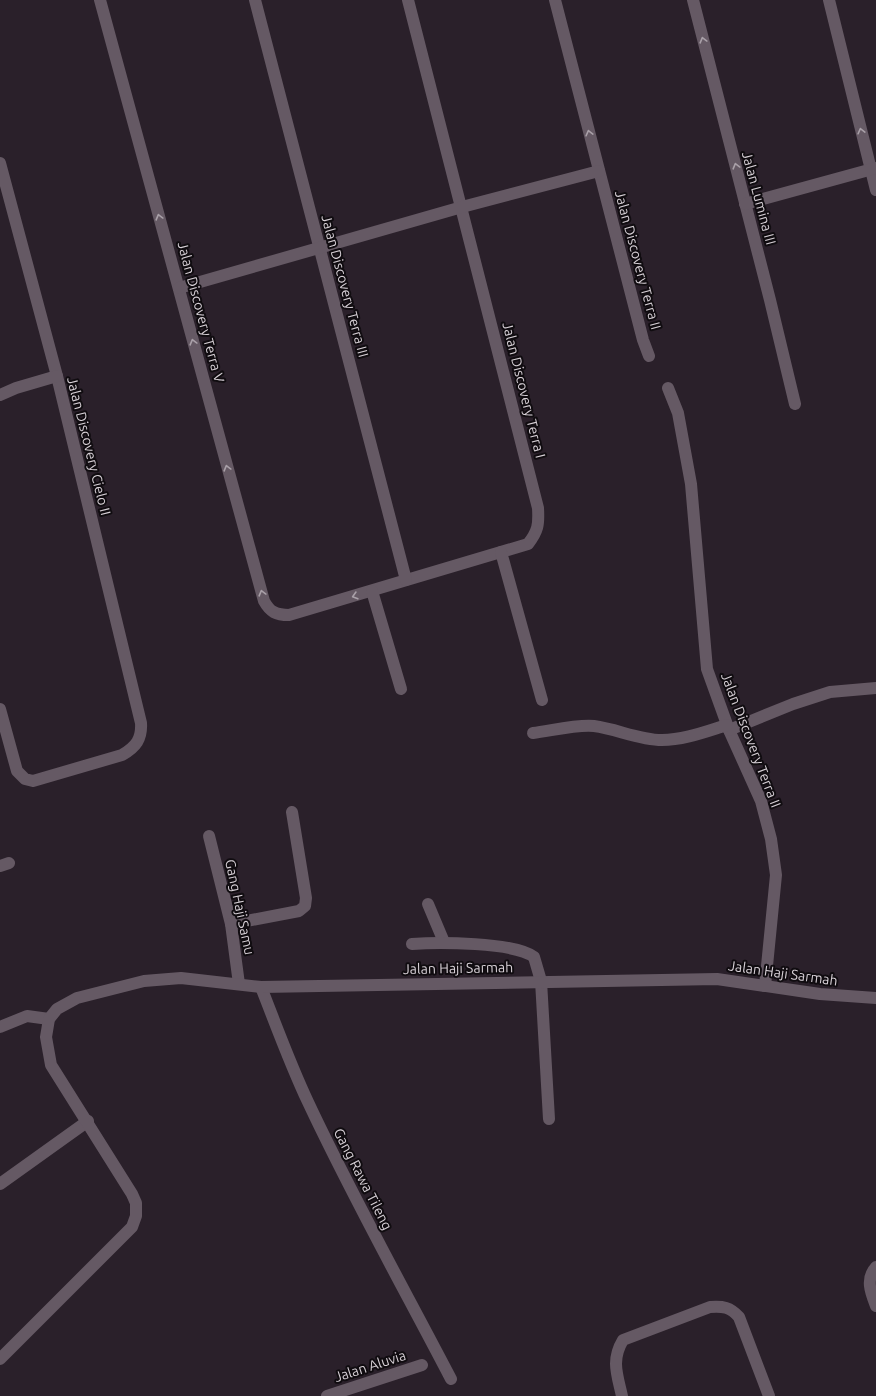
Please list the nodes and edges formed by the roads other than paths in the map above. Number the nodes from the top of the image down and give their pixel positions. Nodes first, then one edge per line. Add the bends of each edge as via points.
1 (100, 0) edge
2 (255, 0) edge
3 (408, 0) edge
4 (555, 0) edge
5 (693, 0) edge
6 (829, 0) edge
7 (0, 163) edge
8 (873, 168) edge
9 (599, 171) junction
10 (876, 190) edge
11 (745, 204) junction
12 (462, 207) junction
13 (319, 247) junction
14 (179, 288) junction
15 (649, 356) dead end
16 (57, 376) junction
17 (668, 388) dead end
18 (0, 395) edge
19 (795, 404) dead end
20 (501, 552) junction
21 (406, 580) junction
22 (372, 591) junction
23 (289, 614) joint
24 (876, 688) edge
25 (401, 689) dead end
26 (542, 700) dead end
27 (0, 709) edge
28 (728, 728) junction
29 (533, 733) dead end
30 (292, 812) dead end
31 (209, 836) dead end
32 (428, 904) dead end
33 (231, 924) junction
34 (444, 942) junction
35 (412, 944) dead end
36 (542, 981) junction
37 (239, 984) junction
38 (261, 986) junction
39 (765, 986) junction
40 (876, 998) edge
41 (49, 1019) junction
42 (0, 1027) edge
43 (549, 1119) dead end
44 (88, 1121) junction
45 (0, 1184) edge
46 (876, 1268) edge
47 (876, 1306) edge
48 (0, 1359) edge
49 (422, 1365) dead end
50 (451, 1380) dead end
51 (332, 1395) edge
52 (622, 1396) edge
53 (769, 1396) edge

14 -> 1 street, Jalan Discovery Terra V
2 - 13 street, Jalan Discovery Terra III
3 - 12 street, Jalan Discovery Terra I
9 -> 4 street, Jalan Discovery Terra II
11 -> 5 street, Jalan Lumina III
8 -> 6 street
7 - 16 street, Jalan Discovery Cielo II
8 - 10 street
8 - 11 street
9 - 12 street
9 - 15 street, Jalan Discovery Terra II
11 - 19 street, Jalan Lumina III
12 - 13 street
12 - 20 street, Jalan Discovery Terra I via 538,508 536,534 528,544
13 - 14 street
13 - 21 street, Jalan Discovery Terra III
23 -> 14 street, Jalan Discovery Terra V via 279,615 273,612 264,601
16 - 18 street
16 - 27 street, Jalan Discovery Cielo II via 141,723 141,737 132,750 122,755 33,781 25,779 16,771
17 - 28 street, Jalan Discovery Terra II via 678,413 691,484 707,669
20 - 21 street, Jalan Discovery Terra I
20 - 26 street
21 - 22 street, Jalan Discovery Terra I
22 -> 23 street, Jalan Discovery Terra I
22 - 25 street
24 - 28 street via 830,692
28 - 29 street via 663,740 591,726
28 - 39 street, Jalan Discovery Terra II via 761,801 771,839 776,875
30 - 33 street via 306,898 305,906 299,911
31 - 33 street, Gang Haji Samu
32 - 34 street
33 - 37 street, Gang Haji Samu
34 - 35 street
34 - 36 street via 490,946 531,955 536,961
36 - 38 street, Jalan Haji Sarmah
36 - 39 street, Jalan Haji Sarmah via 717,979
36 - 43 street
37 - 38 street, Jalan Haji Sarmah
37 - 41 street, Jalan Haji Sarmah via 181,978 144,981 77,998 57,1009
38 - 50 street, Gang Rawa Tileng via 307,1101
39 - 40 street, Jalan Haji Sarmah via 820,994
41 - 42 street via 27,1016
41 - 44 street via 46,1037 51,1065
44 - 45 street
44 - 48 street via 136,1203 136,1216 132,1227
46 - 47 street via 869,1282
49 - 51 street, Jalan Aluvia
52 - 53 street via 615,1361 617,1349 623,1340 710,1307 722,1306 732,1309 739,1317

